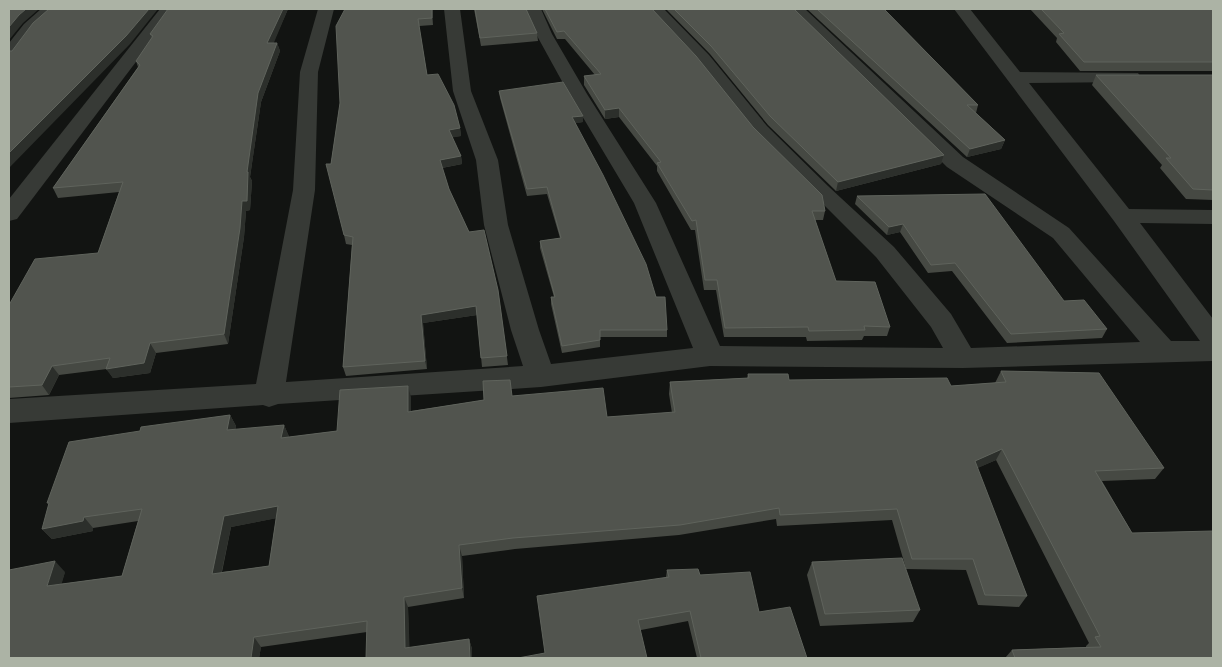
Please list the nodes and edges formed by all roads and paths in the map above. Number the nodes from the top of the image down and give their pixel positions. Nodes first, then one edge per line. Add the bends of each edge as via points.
1 (50, 9) edge
2 (168, 9) edge
3 (326, 9) edge
4 (452, 9) edge
5 (533, 9) edge
6 (655, 9) edge
7 (796, 9) edge
8 (962, 9) edge
9 (9, 54) edge
10 (1154, 77) edge
11 (1014, 78) junction
12 (9, 214) edge
13 (1122, 216) junction
14 (1213, 217) edge
15 (1213, 338) edge
16 (1164, 351) junction
17 (1213, 351) edge
18 (710, 356) junction
19 (963, 358) junction
20 (542, 376) junction
21 (269, 396) junction
22 (9, 412) edge

1 - 9 street via 30,27
2 - 12 street
3 - 21 street via 309,72 304,190
4 - 20 street via 462,91 487,160 496,225 525,330
5 - 18 street via 573,85 645,203
6 - 19 street via 704,59 760,130 885,252 941,321
7 - 16 street via 956,162 1061,233
8 - 11 street
10 - 11 street
11 - 13 street
13 - 14 street
13 - 15 street
16 - 17 street
16 - 19 street
18 - 19 street
18 - 20 street
20 - 21 street
21 - 22 street

